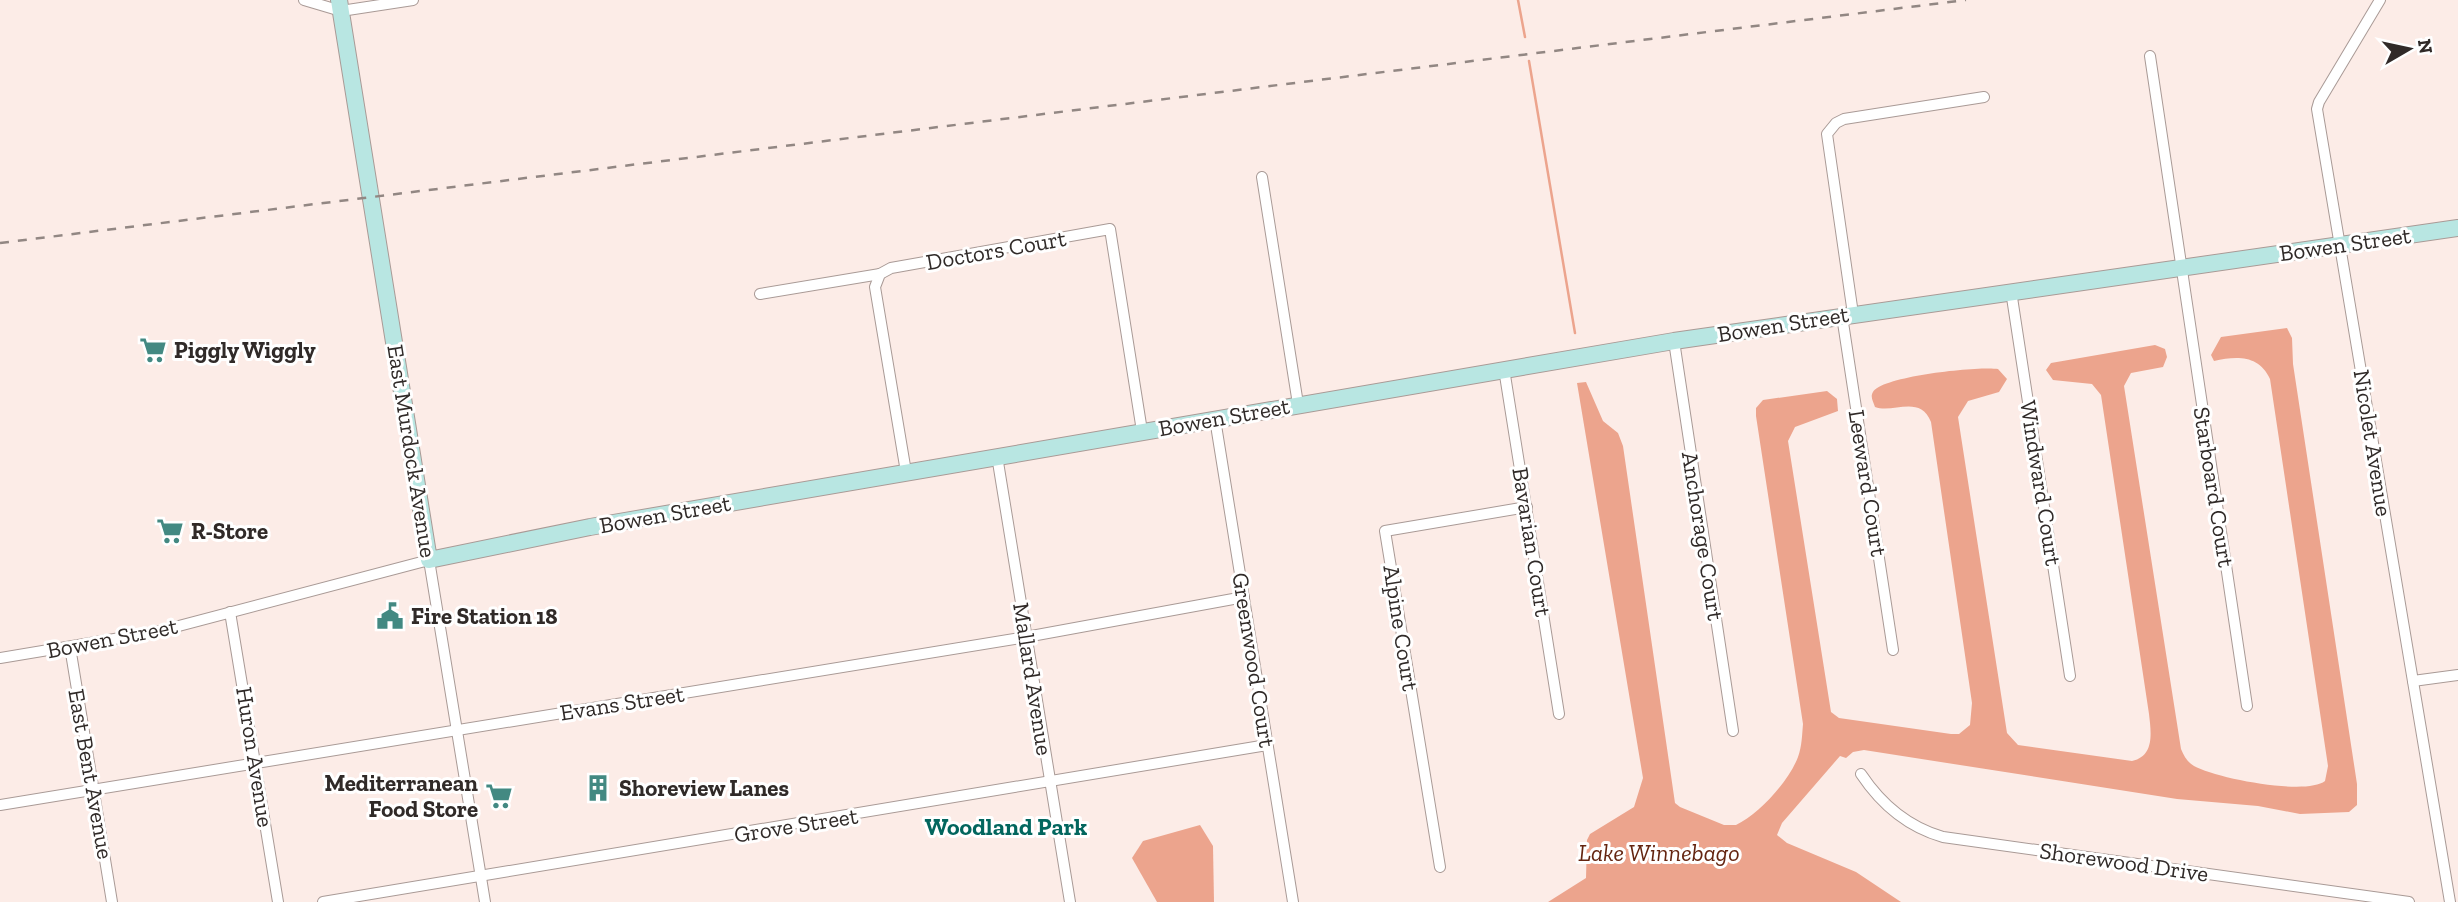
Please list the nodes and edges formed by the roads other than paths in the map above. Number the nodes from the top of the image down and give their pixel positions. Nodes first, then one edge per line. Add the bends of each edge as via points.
1 (304, 0) edge
2 (413, 0) edge
3 (2380, 0) edge
4 (340, 5) edge
5 (2150, 55) dead end
6 (1984, 97) dead end
7 (1262, 177) dead end
8 (2458, 228) edge
9 (2340, 245) junction
10 (2180, 268) junction
11 (880, 274) junction
12 (2011, 291) junction
13 (760, 294) dead end
14 (1847, 315) junction
15 (1674, 341) junction
16 (1504, 369) junction
17 (1298, 404) junction
18 (1215, 419) junction
19 (1142, 431) junction
20 (997, 456) junction
21 (906, 472) junction
22 (1527, 508) junction
23 (429, 560) junction
24 (1244, 597) junction
25 (230, 612) junction
26 (1026, 637) junction
27 (70, 647) junction
28 (1893, 650) dead end
29 (0, 658) edge
30 (2458, 675) edge
31 (2070, 676) dead end
32 (2413, 681) junction
33 (2247, 706) dead end
34 (1559, 714) dead end
35 (457, 730) junction
36 (1733, 731) dead end
37 (1268, 745) junction
38 (256, 763) junction
39 (1861, 774) dead end
40 (1050, 783) junction
41 (94, 789) junction
42 (0, 805) edge
43 (1440, 867) dead end
44 (481, 876) junction
45 (112, 902) edge
46 (278, 902) edge
47 (323, 902) edge
48 (485, 902) edge
49 (1070, 902) edge
50 (1293, 902) edge
51 (2409, 902) edge
52 (2450, 902) edge

1 - 4 street
2 - 4 street
3 - 9 street, Nicolet Avenue via 2317,109
4 - 23 main road, East Murdock Avenue
5 - 10 street, Starboard Court
6 - 14 street, Leeward Court via 1843,119 1826,134
7 - 17 street
8 - 9 main road, Bowen Street
9 - 10 main road, Bowen Street
9 - 32 street, Nicolet Avenue
10 - 12 main road, Bowen Street
10 - 33 street, Starboard Court
11 - 13 street
11 - 19 street, Doctors Court via 891,268 1110,229
11 - 21 street via 875,287
12 - 14 main road, Bowen Street
12 - 31 street, Windward Court
14 - 15 main road, Bowen Street
14 - 28 street, Leeward Court
15 - 16 main road, Bowen Street
15 - 36 street, Anchorage Court
16 - 17 main road, Bowen Street
16 - 22 street, Bavarian Court
17 - 18 main road, Bowen Street
18 - 19 main road, Bowen Street
18 - 24 street, Greenwood Court
19 - 20 main road, Bowen Street
20 - 21 main road, Bowen Street
20 - 26 street, Mallard Avenue
21 - 23 main road, Bowen Street
22 - 34 street, Bavarian Court
22 - 43 street, Alpine Court via 1385,531
23 - 25 street, Bowen Street
23 - 35 street, East Murdock Avenue
24 - 26 street, Evans Street
24 - 37 street, Greenwood Court
25 - 27 street, Bowen Street via 156,632
25 - 38 street, Huron Avenue
26 - 35 street, Evans Street
26 - 40 street, Mallard Avenue
27 - 29 street, Bowen Street
27 - 41 street, East Bent Avenue
30 - 32 street
32 - 52 street, Nicolet Avenue
35 - 38 street, Evans Street
35 - 44 street, East Murdock Avenue
37 - 40 street, Grove Street
37 - 50 street, Greenwood Court
38 - 41 street, Evans Street
38 - 46 street, Huron Avenue
39 - 51 street, Shorewood Drive via 1883,803 1943,837
40 - 44 street, Grove Street
40 - 49 street, Mallard Avenue
41 - 42 street, Evans Street
41 - 45 street, East Bent Avenue
44 - 47 street, Grove Street
44 - 48 street, East Murdock Avenue

